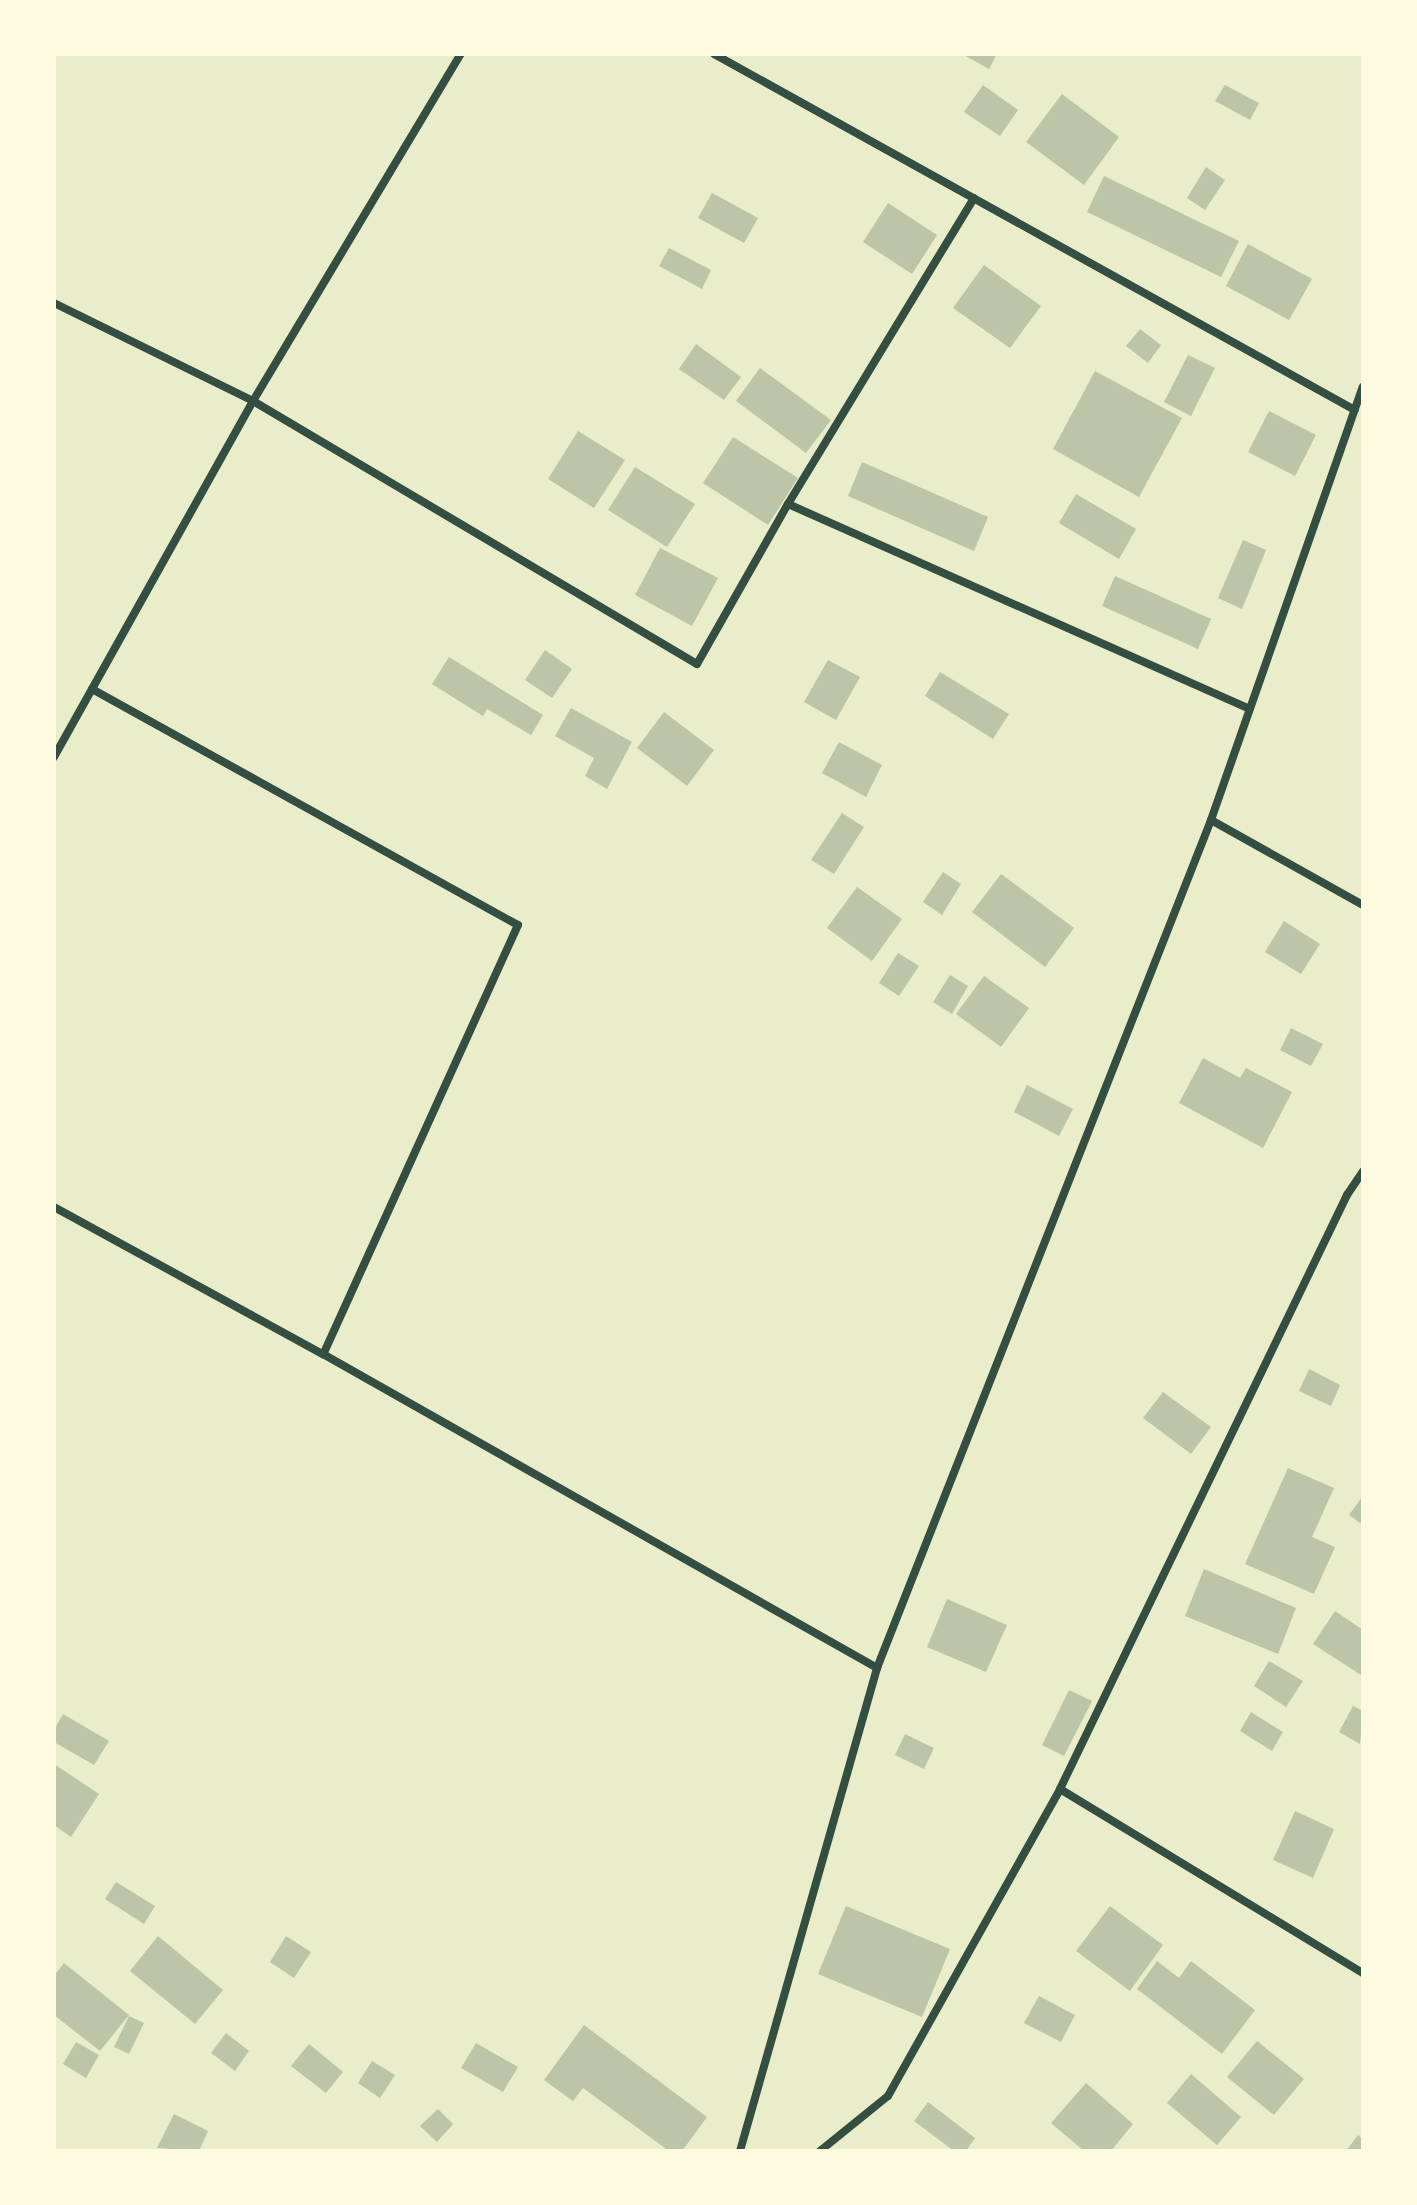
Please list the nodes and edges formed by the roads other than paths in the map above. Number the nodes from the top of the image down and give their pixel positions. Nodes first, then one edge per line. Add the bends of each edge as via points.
1 (461, 54) edge
2 (714, 54) edge
3 (974, 198) junction
4 (54, 303) edge
5 (1363, 387) edge
6 (253, 401) junction
7 (1355, 410) junction
8 (788, 504) junction
9 (92, 689) junction
10 (1250, 709) junction
11 (54, 757) edge
12 (1211, 820) junction
13 (1363, 905) edge
14 (1363, 1171) edge
15 (54, 1207) edge
16 (323, 1354) junction
17 (877, 1668) junction
18 (1060, 1789) junction
19 (1363, 1973) edge
20 (740, 2151) edge
21 (820, 2151) edge

1 - 6 street
2 - 3 street
3 - 7 street
3 - 8 street
4 - 6 street
5 - 7 street
6 - 8 street via 697,664
6 - 9 street
7 - 10 street
8 - 10 street
9 - 11 street
9 - 16 street via 518,925
10 - 12 street
12 - 13 street
12 - 17 street
14 - 18 street
15 - 16 street
16 - 17 street
17 - 20 street
18 - 19 street
18 - 21 street via 888,2096

